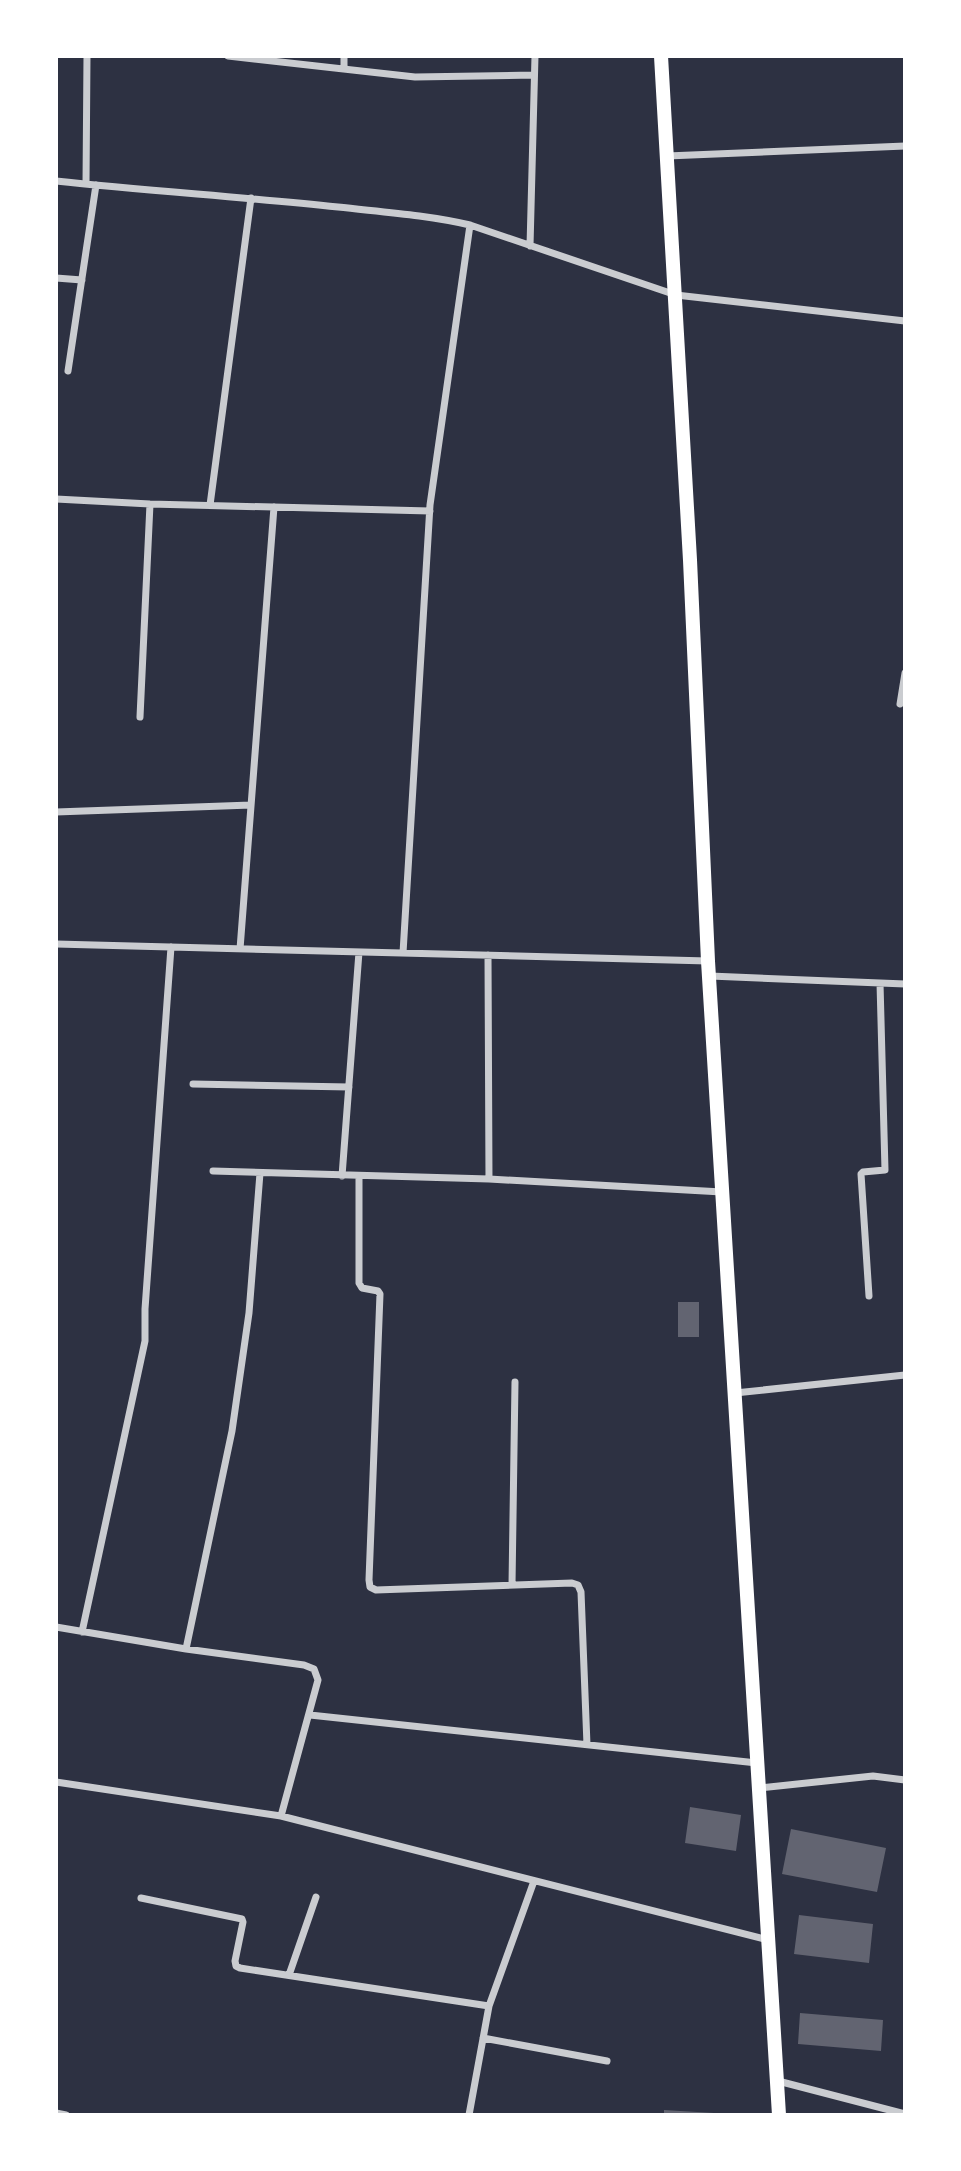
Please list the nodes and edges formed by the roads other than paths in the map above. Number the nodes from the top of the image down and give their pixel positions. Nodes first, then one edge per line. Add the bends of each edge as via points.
1 (87, 56) edge
2 (229, 56) edge
3 (344, 56) edge
4 (534, 56) edge
5 (661, 56) edge
6 (344, 69) junction
7 (534, 75) junction
8 (905, 146) edge
9 (667, 156) junction
10 (56, 181) edge
11 (86, 184) junction
12 (96, 185) junction
13 (251, 198) junction
14 (470, 225) junction
15 (530, 246) junction
16 (56, 278) edge
17 (82, 280) junction
18 (676, 295) junction
19 (905, 321) edge
20 (68, 371) dead end
21 (56, 499) edge
22 (150, 504) junction
23 (210, 505) junction
24 (274, 506) junction
25 (430, 511) junction
26 (905, 673) edge
27 (900, 704) dead end
28 (139, 717) dead end
29 (251, 805) junction
30 (56, 812) edge
31 (56, 944) edge
32 (171, 947) junction
33 (240, 949) junction
34 (359, 952) junction
35 (403, 953) junction
36 (488, 956) junction
37 (708, 961) junction
38 (709, 976) junction
39 (880, 983) junction
40 (905, 984) edge
41 (193, 1084) dead end
42 (349, 1087) junction
43 (213, 1171) dead end
44 (260, 1173) junction
45 (342, 1177) junction
46 (359, 1177) junction
47 (489, 1179) junction
48 (722, 1192) junction
49 (869, 1296) dead end
50 (905, 1375) edge
51 (515, 1382) dead end
52 (734, 1393) junction
53 (512, 1586) junction
54 (56, 1627) edge
55 (82, 1632) junction
56 (186, 1649) junction
57 (310, 1715) junction
58 (587, 1745) junction
59 (758, 1763) junction
60 (905, 1780) edge
61 (56, 1782) edge
62 (759, 1788) junction
63 (281, 1816) junction
64 (534, 1881) junction
65 (316, 1897) dead end
66 (141, 1898) dead end
67 (769, 1940) junction
68 (289, 1975) junction
69 (489, 2007) junction
70 (483, 2038) junction
71 (607, 2061) dead end
72 (777, 2081) junction
73 (56, 2113) edge
74 (905, 2114) edge
75 (66, 2115) edge
76 (469, 2115) edge
77 (779, 2115) edge

1 - 11 street
2 - 6 street
3 - 6 street
4 - 7 street
5 - 9 main road
6 - 7 street via 415,77
7 - 15 street
8 - 9 street
9 - 18 main road
10 - 11 street
11 - 12 street
12 - 13 street
12 - 17 street
13 - 14 street
13 - 23 street
14 - 15 street
14 - 25 street
15 - 18 street
16 - 17 street
17 - 20 street
18 - 19 street
18 - 37 main road
21 - 22 street
22 - 23 street
22 - 28 street
23 - 24 street
24 - 25 street
24 - 29 street
25 - 35 street
26 - 27 street
29 - 30 street
29 - 33 street
31 - 32 street
32 - 33 street
32 - 55 street via 145,1341
33 - 34 street
34 - 35 street
34 - 42 street
35 - 36 street
36 - 37 street
36 - 47 street
37 - 38 main road
38 - 39 street
38 - 48 main road
39 - 40 street
39 - 49 street via 886,1170 861,1174
41 - 42 street
42 - 45 street
43 - 44 street
44 - 45 street
44 - 56 street via 249,1313 232,1431
45 - 46 street
46 - 47 street
46 - 53 street via 359,1284 380,1294 370,1587
47 - 48 street
48 - 52 main road
50 - 52 street
51 - 53 street
52 - 59 main road
53 - 58 street via 572,1583 579,1588
54 - 55 street
55 - 56 street
56 - 57 street via 314,1669 318,1681
57 - 58 street
57 - 63 street
58 - 59 street
59 - 62 main road
60 - 62 street via 873,1776
61 - 63 street
62 - 67 main road
63 - 64 street
64 - 67 street
64 - 69 street
65 - 68 street
66 - 68 street via 242,1919 236,1966
67 - 72 main road
68 - 69 street
69 - 70 street
70 - 71 street
70 - 76 street
72 - 74 street
72 - 77 main road
73 - 75 street

